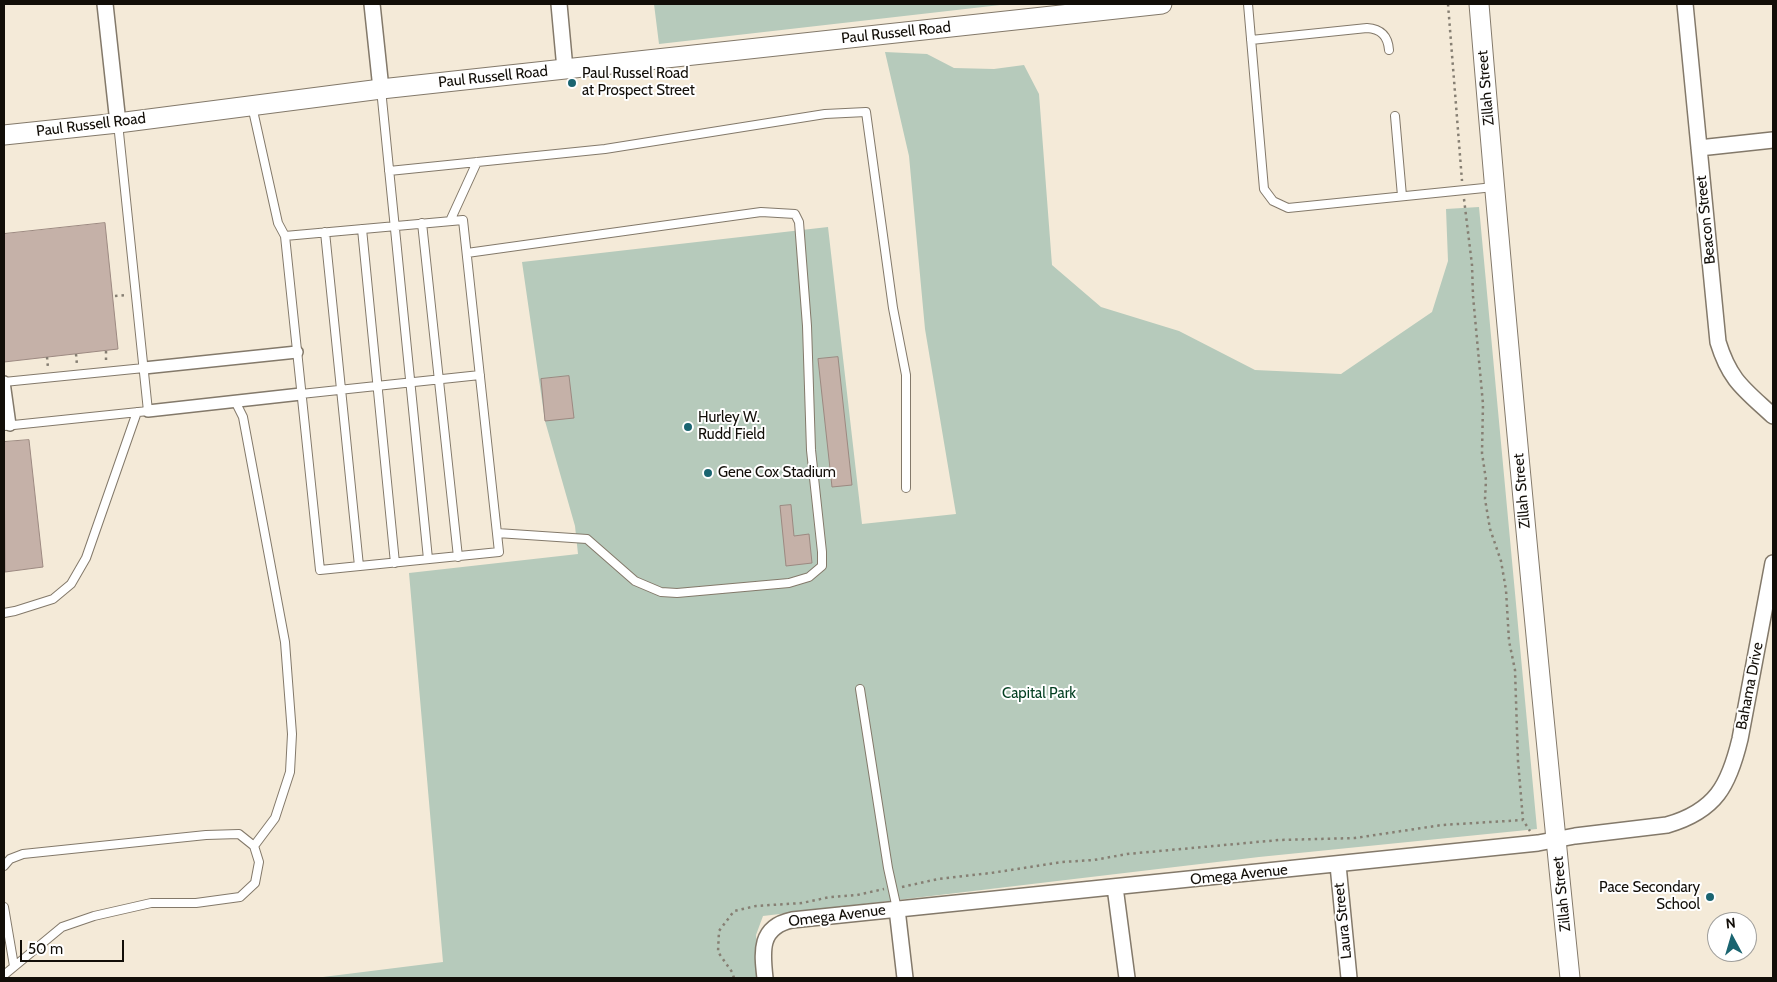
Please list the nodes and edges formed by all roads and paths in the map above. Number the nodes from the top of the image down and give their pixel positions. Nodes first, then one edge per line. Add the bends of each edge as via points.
1 (105, 4) edge
2 (372, 4) edge
3 (559, 4) edge
4 (1162, 4) edge
5 (1248, 4) edge
6 (1448, 4) edge
7 (1479, 4) edge
8 (1685, 4) edge
9 (1251, 40) junction
10 (1389, 50) dead end
11 (565, 69) junction
12 (381, 89) junction
13 (251, 105) junction
14 (1395, 116) dead end
15 (118, 123) junction
16 (4, 135) edge
17 (1773, 140) edge
18 (1699, 148) junction
19 (477, 162) junction
20 (389, 170) junction
21 (1494, 187) junction
22 (1463, 190) junction
23 (1402, 196) junction
24 (450, 221) junction
25 (422, 223) junction
26 (394, 226) junction
27 (362, 229) junction
28 (325, 232) junction
29 (285, 236) junction
30 (467, 253) junction
31 (297, 352) junction
32 (144, 368) junction
33 (480, 375) junction
34 (439, 380) junction
35 (4, 382) edge
36 (410, 383) junction
37 (377, 386) junction
38 (341, 390) junction
39 (301, 394) junction
40 (235, 401) junction
41 (143, 411) junction
42 (1773, 416) edge
43 (7, 426) edge
44 (906, 488) dead end
45 (497, 534) junction
46 (458, 557) junction
47 (428, 559) junction
48 (395, 563) junction
49 (359, 566) junction
50 (1773, 566) edge
51 (4, 613) edge
52 (860, 689) dead end
53 (1710, 802) joint
54 (1556, 840) junction
55 (254, 846) junction
56 (1338, 864) junction
57 (4, 866) edge
58 (1115, 887) junction
59 (892, 889) junction
60 (4, 907) edge
61 (897, 909) junction
62 (14, 966) junction
63 (4, 975) edge
64 (734, 978) edge
65 (765, 978) edge
66 (905, 978) edge
67 (1126, 978) edge
68 (1350, 978) edge
69 (1570, 978) edge

1 - 15 street
2 - 12 street
3 - 11 street
4 - 11 street, Paul Russell Road
5 - 9 lane
6 - 22 path
7 - 21 street, Zillah Street
8 - 18 street, Beacon Street
9 - 10 lane via 1367,28 1382,32
9 - 23 lane via 1264,189 1273,201 1288,208
11 - 12 street, Paul Russell Road
12 - 13 street, Paul Russell Road
12 - 20 lane
13 - 15 street, Paul Russell Road
13 - 29 lane via 278,223
14 - 23 lane
15 - 16 street, Paul Russell Road
15 - 32 lane
17 - 18 street
18 - 42 street, Beacon Street via 1718,342 1730,373
19 - 20 lane
19 - 24 lane
19 - 44 lane via 605,149 816,116 866,112 893,308 906,375
20 - 26 lane
21 - 22 lane
21 - 54 street, Zillah Street
22 - 23 lane
22 - 59 path via 1483,404 1485,499 1506,590 1509,641 1515,670 1523,820 1442,825 1355,838 1279,840 1127,854 938,878
24 - 25 lane
24 - 30 lane via 463,220
25 - 26 lane
25 - 34 lane
26 - 27 lane
26 - 36 lane
27 - 28 lane
27 - 37 lane
28 - 29 lane
28 - 38 lane
29 - 31 lane
30 - 33 lane
30 - 45 lane via 761,212 795,214 799,222 807,326 810,450 822,566 809,577 789,583 661,592 635,581 587,539
31 - 32 street
31 - 39 lane
32 - 35 lane
32 - 41 lane
33 - 34 lane
33 - 45 lane
34 - 36 lane
34 - 46 lane
35 - 43 street
36 - 37 lane
36 - 47 lane
37 - 38 lane
37 - 48 lane
38 - 39 lane
38 - 49 lane
39 - 40 street
39 - 49 lane via 320,570
40 - 41 street
40 - 55 lane via 242,417 274,580 285,642 291,705 290,772 276,818
41 - 43 lane
41 - 51 lane via 86,558 71,584 53,599
45 - 46 lane via 499,552
46 - 47 lane
47 - 48 lane
48 - 49 lane
50 - 53 street, Bahama Drive via 1733,767 1725,785
52 - 59 lane
53 - 54 street, Omega Avenue via 1698,812 1667,825
54 - 56 street, Omega Avenue
54 - 69 street, Zillah Street
55 - 57 lane via 238,834 206,835 23,854 10,858
55 - 62 lane via 259,862 254,883 240,897 196,903 151,903 94,916 62,928
56 - 58 street, Omega Avenue
56 - 68 street, Laura Street
58 - 61 street, Omega Avenue
58 - 67 street
59 - 61 lane
59 - 64 path via 734,911 719,931 718,952
60 - 62 lane
61 - 65 street, Omega Avenue via 782,922 768,936 762,952
61 - 66 street
62 - 63 lane

